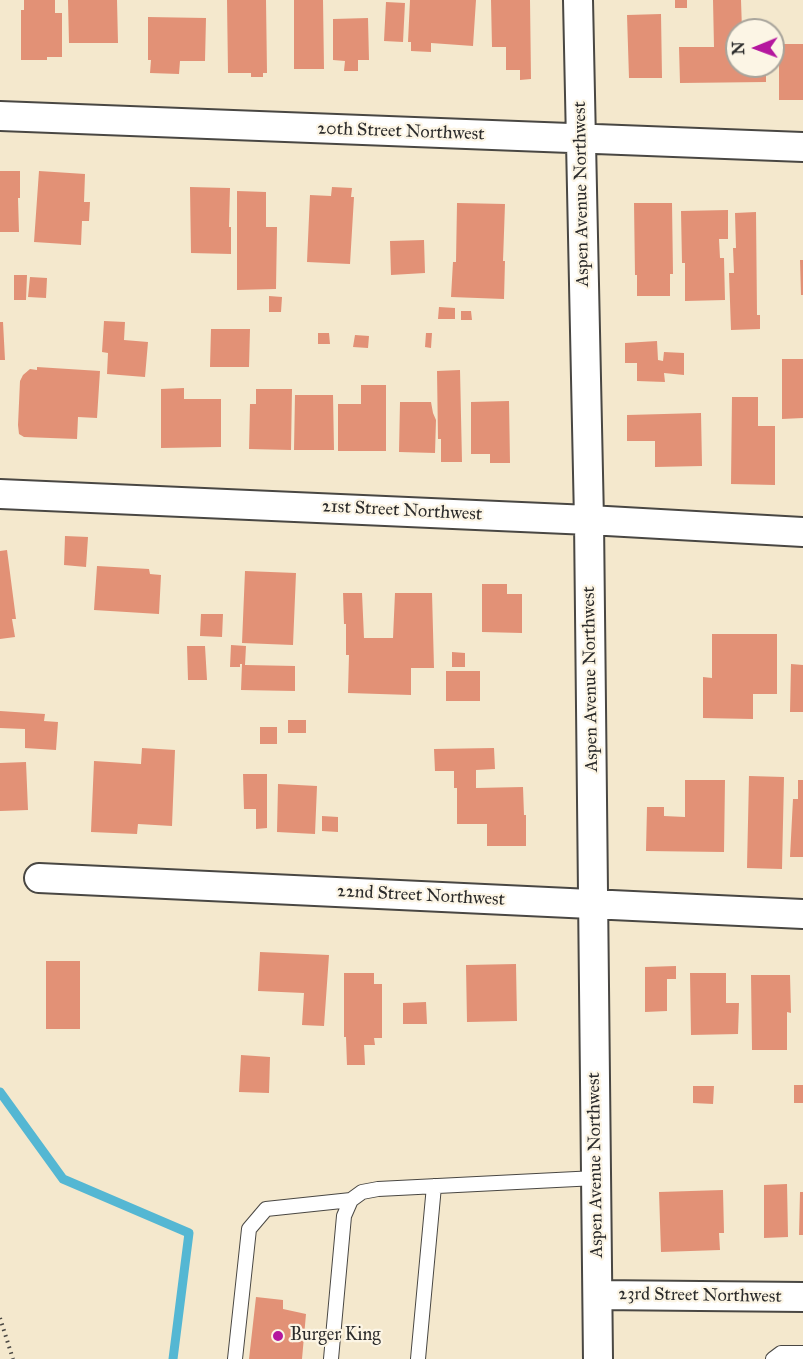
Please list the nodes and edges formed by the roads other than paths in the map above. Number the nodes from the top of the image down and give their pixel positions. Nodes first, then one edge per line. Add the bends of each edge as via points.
1 (578, 0) edge
2 (0, 116) edge
3 (581, 139) junction
4 (803, 147) edge
5 (0, 494) edge
6 (589, 520) junction
7 (803, 532) edge
8 (39, 878) dead end
9 (594, 904) junction
10 (803, 914) edge
11 (596, 1178) junction
12 (434, 1186) junction
13 (351, 1200) junction
14 (598, 1295) junction
15 (803, 1297) edge
16 (803, 1353) edge
17 (235, 1359) edge
18 (331, 1359) edge
19 (418, 1359) edge
20 (598, 1359) edge
21 (773, 1359) edge

1 - 3 street, Aspen Avenue Northwest
2 - 3 street, 20th Street Northwest
3 - 4 street, 20th Street Northwest
3 - 6 street, Aspen Avenue Northwest
5 - 6 street, 21st Street Northwest
6 - 7 street, 21st Street Northwest
6 - 9 street, Aspen Avenue Northwest
8 - 9 street, 22nd Street Northwest
9 - 10 street, 22nd Street Northwest
9 - 11 street, Aspen Avenue Northwest
11 - 12 lane
11 - 14 street, Aspen Avenue Northwest
12 - 13 lane via 362,1192
12 - 19 lane
13 - 17 lane via 266,1209 249,1229
13 - 18 lane via 344,1216
14 - 15 street, 23rd Street Northwest
14 - 20 street, Aspen Avenue Northwest
16 - 21 lane via 781,1353

